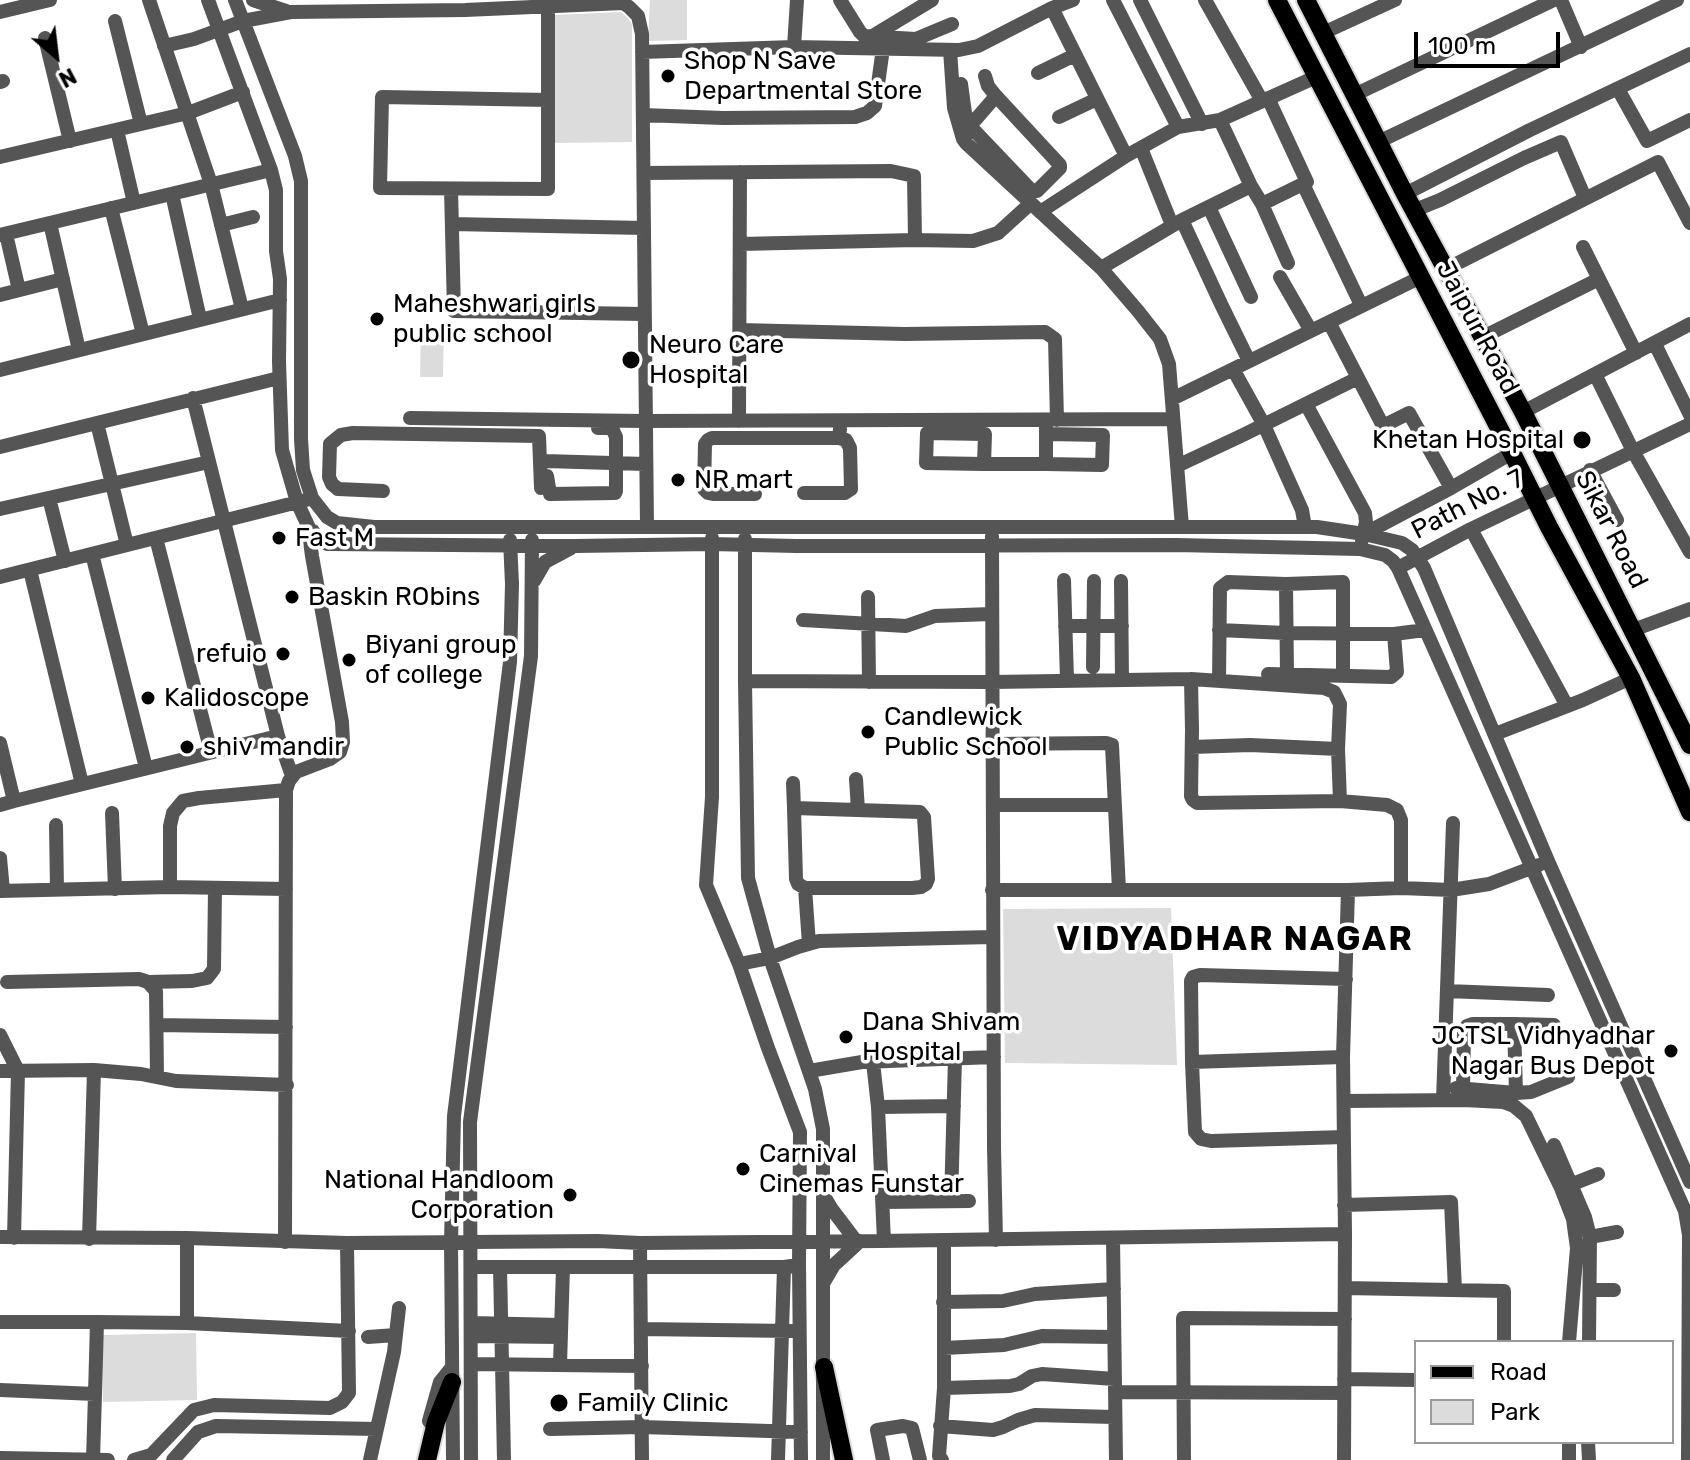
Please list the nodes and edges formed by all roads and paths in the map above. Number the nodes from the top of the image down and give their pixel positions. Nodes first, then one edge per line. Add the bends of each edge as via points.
1 (50, 0) edge
2 (149, 0) edge
3 (208, 0) edge
4 (235, 0) edge
5 (253, 0) edge
6 (797, 0) edge
7 (840, 0) edge
8 (932, 0) edge
9 (1073, 0) edge
10 (1113, 0) edge
11 (1140, 0) edge
12 (1205, 0) edge
13 (1277, 0) edge
14 (1306, 0) edge
15 (1395, 0) edge
16 (1554, 0) edge
17 (1561, 0) edge
18 (1677, 0) edge
19 (465, 5) edge
20 (548, 6) junction
21 (1052, 8) junction
22 (0, 12) edge
23 (291, 12) junction
24 (115, 21) dead end
25 (243, 21) junction
26 (952, 24) dead end
27 (219, 30) junction
28 (1323, 33) junction
29 (870, 37) junction
30 (45, 38) dead end
31 (164, 46) junction
32 (794, 47) junction
33 (1581, 47) junction
34 (883, 48) junction
35 (950, 50) junction
36 (642, 52) junction
37 (1690, 54) edge
38 (1075, 55) junction
39 (1038, 73) dead end
40 (960, 75) dead end
41 (985, 76) dead end
42 (1316, 77) junction
43 (1618, 89) junction
44 (243, 92) junction
45 (1354, 95) junction
46 (996, 96) junction
47 (1097, 99) junction
48 (548, 100) junction
49 (1265, 100) junction
50 (188, 113) junction
51 (643, 115) junction
52 (1059, 117) dead end
53 (1220, 120) junction
54 (1552, 120) junction
55 (1690, 120) edge
56 (141, 124) junction
57 (1202, 124) junction
58 (1178, 127) junction
59 (117, 130) junction
60 (967, 132) junction
61 (70, 141) junction
62 (1378, 142) junction
63 (1561, 142) junction
64 (1141, 148) junction
65 (1126, 156) junction
66 (0, 157) edge
67 (271, 170) junction
68 (740, 172) junction
69 (644, 173) junction
70 (211, 184) junction
71 (1303, 184) junction
72 (1251, 186) junction
73 (451, 189) junction
74 (172, 194) junction
75 (1585, 198) junction
76 (1410, 202) junction
77 (134, 203) junction
78 (1262, 204) junction
79 (1036, 207) junction
80 (1209, 207) junction
81 (111, 208) junction
82 (253, 217) dead end
83 (50, 223) junction
84 (1177, 223) junction
85 (1690, 223) edge
86 (452, 224) junction
87 (221, 225) junction
88 (644, 228) junction
89 (3, 234) edge
90 (915, 240) junction
91 (740, 244) junction
92 (1583, 247) dead end
93 (1288, 263) dead end
94 (1101, 268) junction
95 (1446, 269) junction
96 (1280, 277) dead end
97 (1421, 277) junction
98 (63, 279) junction
99 (1599, 279) junction
100 (19, 290) junction
101 (0, 295) edge
102 (1251, 297) dead end
103 (280, 300) junction
104 (1361, 305) junction
105 (242, 309) junction
106 (644, 314) junction
107 (200, 319) junction
108 (1329, 322) junction
109 (1690, 324) edge
110 (740, 330) junction
111 (1311, 331) junction
112 (143, 334) junction
113 (1483, 337) junction
114 (1655, 344) junction
115 (79, 350) junction
116 (1636, 353) junction
117 (1249, 361) junction
118 (0, 368) edge
119 (1233, 369) junction
120 (1595, 374) junction
121 (279, 378) junction
122 (1358, 378) junction
123 (193, 398) junction
124 (1172, 399) junction
125 (1306, 404) junction
126 (1523, 412) junction
127 (1690, 415) edge
128 (410, 418) dead end
129 (477, 418) junction
130 (1173, 419) junction
131 (644, 421) junction
132 (739, 421) junction
133 (839, 421) junction
134 (97, 423) junction
135 (1050, 424) junction
136 (1690, 424) edge
137 (1264, 425) junction
138 (541, 426) junction
139 (481, 436) junction
140 (839, 438) junction
141 (0, 447) edge
142 (1633, 451) junction
143 (1512, 453) junction
144 (545, 461) junction
145 (209, 462) junction
146 (616, 463) junction
147 (645, 464) junction
148 (984, 464) dead end
149 (1046, 464) junction
150 (1177, 466) junction
151 (1590, 470) junction
152 (112, 484) junction
153 (1559, 485) junction
154 (541, 488) dead end
155 (1451, 488) junction
156 (383, 491) dead end
157 (804, 493) dead end
158 (755, 494) dead end
159 (1535, 497) junction
160 (49, 498) junction
161 (312, 498) junction
162 (297, 502) junction
163 (0, 509) edge
164 (327, 517) junction
165 (1617, 520) dead end
166 (223, 521) junction
167 (509, 526) junction
168 (711, 526) junction
169 (745, 526) junction
170 (531, 527) junction
171 (647, 527) junction
172 (991, 527) junction
173 (1182, 527) junction
174 (1305, 527) junction
175 (1471, 529) junction
176 (311, 532) junction
177 (1364, 534) junction
178 (156, 538) junction
179 (712, 544) junction
180 (127, 545) junction
181 (488, 545) junction
182 (511, 546) junction
183 (532, 546) junction
184 (575, 546) junction
185 (745, 546) junction
186 (992, 546) junction
187 (1360, 549) junction
188 (1690, 552) edge
189 (92, 554) junction
190 (1417, 556) junction
191 (65, 561) junction
192 (1398, 568) junction
193 (30, 570) junction
194 (0, 577) edge
195 (1064, 580) dead end
196 (1094, 581) dead end
197 (1121, 581) dead end
198 (512, 584) junction
199 (533, 584) junction
200 (1286, 584) junction
201 (868, 597) dead end
202 (1690, 609) edge
203 (991, 614) junction
204 (803, 620) dead end
205 (869, 623) junction
206 (1094, 625) junction
207 (1065, 626) junction
208 (1122, 626) junction
209 (1219, 630) junction
210 (1425, 630) junction
211 (1633, 630) junction
212 (1285, 633) junction
213 (1343, 633) junction
214 (1394, 634) junction
215 (1093, 667) dead end
216 (1287, 675) junction
217 (1219, 676) junction
218 (1343, 676) junction
219 (1631, 678) junction
220 (1191, 679) junction
221 (1067, 680) junction
222 (1122, 680) junction
223 (745, 681) junction
224 (869, 682) junction
225 (992, 682) junction
226 (1567, 706) junction
227 (1495, 734) junction
228 (278, 736) junction
229 (0, 743) edge
230 (991, 744) junction
231 (1690, 745) edge
232 (1192, 747) junction
233 (1338, 749) junction
234 (211, 752) junction
235 (146, 768) junction
236 (856, 779) dead end
237 (289, 783) junction
238 (793, 783) dead end
239 (82, 784) junction
240 (1340, 801) junction
241 (7, 803) edge
242 (993, 805) junction
243 (1114, 805) junction
244 (794, 808) junction
245 (858, 810) junction
246 (1690, 812) edge
247 (112, 813) dead end
248 (1453, 823) dead end
249 (56, 825) dead end
250 (0, 858) edge
251 (1548, 861) junction
252 (1532, 868) junction
253 (170, 887) junction
254 (215, 888) junction
255 (805, 888) junction
256 (1401, 888) junction
257 (115, 889) junction
258 (286, 889) junction
259 (57, 890) junction
260 (992, 890) junction
261 (1119, 890) junction
262 (1348, 890) junction
263 (1451, 890) junction
264 (2, 891) edge
265 (992, 937) junction
266 (809, 944) junction
267 (770, 958) junction
268 (739, 964) junction
269 (1346, 979) junction
270 (7, 982) dead end
271 (148, 982) junction
272 (1447, 991) junction
273 (1548, 995) dead end
274 (1514, 1024) junction
275 (157, 1025) junction
276 (1554, 1025) dead end
277 (286, 1027) junction
278 (0, 1035) edge
279 (994, 1057) junction
280 (1343, 1057) junction
281 (955, 1059) junction
282 (873, 1062) junction
283 (1192, 1062) junction
284 (94, 1070) junction
285 (0, 1071) edge
286 (18, 1071) junction
287 (809, 1071) junction
288 (157, 1077) junction
289 (1568, 1077) dead end
290 (287, 1085) junction
291 (1463, 1089) junction
292 (1444, 1093) junction
293 (1516, 1093) junction
294 (1344, 1101) junction
295 (954, 1106) junction
296 (878, 1107) junction
297 (1344, 1137) junction
298 (1554, 1145) dead end
299 (1598, 1174) dead end
300 (1690, 1182) edge
301 (1566, 1186) junction
302 (823, 1193) junction
303 (951, 1201) junction
304 (969, 1201) dead end
305 (883, 1202) junction
306 (1344, 1205) junction
307 (1617, 1232) dead end
308 (1345, 1234) junction
309 (1590, 1237) junction
310 (7, 1238) edge
311 (187, 1238) junction
312 (1113, 1238) junction
313 (89, 1239) junction
314 (944, 1240) junction
315 (996, 1240) junction
316 (799, 1241) junction
317 (858, 1241) junction
318 (884, 1241) junction
319 (285, 1242) junction
320 (451, 1242) junction
321 (823, 1242) junction
322 (347, 1243) junction
323 (471, 1243) junction
324 (640, 1243) junction
325 (792, 1266) junction
326 (471, 1267) junction
327 (500, 1267) junction
328 (563, 1267) junction
329 (641, 1267) junction
330 (823, 1283) junction
331 (1345, 1288) junction
332 (1114, 1289) junction
333 (1455, 1290) junction
334 (1590, 1290) junction
335 (1614, 1290) dead end
336 (943, 1302) junction
337 (399, 1308) dead end
338 (1345, 1319) junction
339 (0, 1322) edge
340 (97, 1322) junction
341 (187, 1323) junction
342 (471, 1329) junction
343 (641, 1329) junction
344 (501, 1330) junction
345 (800, 1330) junction
346 (349, 1331) junction
347 (561, 1331) junction
348 (783, 1331) junction
349 (396, 1335) junction
350 (368, 1337) dead end
351 (1114, 1337) junction
352 (1504, 1340) edge
353 (1569, 1340) edge
354 (1589, 1340) edge
355 (944, 1348) junction
356 (471, 1364) junction
357 (502, 1364) junction
358 (560, 1365) junction
359 (642, 1366) junction
360 (824, 1367) junction
361 (452, 1375) junction
362 (1414, 1380) edge
363 (1115, 1385) junction
364 (1344, 1386) junction
365 (944, 1388) junction
366 (0, 1390) edge
367 (1183, 1391) junction
368 (95, 1394) junction
369 (229, 1406) junction
370 (1114, 1417) junction
371 (227, 1426) junction
372 (940, 1426) junction
373 (642, 1427) junction
374 (377, 1429) junction
375 (550, 1429) dead end
376 (779, 1431) junction
377 (801, 1432) junction
378 (0, 1458) edge
379 (43, 1460) edge
380 (93, 1460) edge
381 (108, 1460) edge
382 (134, 1460) edge
383 (173, 1460) edge
384 (370, 1460) edge
385 (419, 1460) edge
386 (427, 1460) edge
387 (453, 1460) edge
388 (471, 1460) edge
389 (504, 1460) edge
390 (642, 1460) edge
391 (778, 1460) edge
392 (801, 1460) edge
393 (823, 1460) edge
394 (844, 1460) edge
395 (883, 1460) edge
396 (920, 1460) edge
397 (942, 1460) edge
398 (1116, 1460) edge
399 (1184, 1460) edge
400 (1344, 1460) edge
401 (1688, 1460) edge

1 - 22 street
2 - 31 street
3 - 27 street
4 - 25 street
5 - 23 street
6 - 32 street
7 - 29 street via 860,32
8 - 29 street
9 - 21 street
10 - 58 street
11 - 57 street
12 - 49 street
13 - 42 main road, Jaipur Road
14 - 28 main road, Sikar Road
15 - 28 street
16 - 45 street
17 - 33 street
18 - 33 street
19 - 20 street
19 - 23 street
20 - 36 street via 623,3 638,16
20 - 48 street
21 - 35 street via 978,46
21 - 38 street
23 - 25 street
24 - 56 street
25 - 27 street
25 - 161 street via 301,181 301,439
26 - 29 street via 916,39
27 - 31 street
27 - 44 street
28 - 45 main road, Sikar Road
30 - 61 street
31 - 50 street
32 - 34 street
32 - 36 street
33 - 62 street
34 - 35 street
34 - 51 street via 875,106 855,117
35 - 60 street via 954,108
36 - 51 street
37 - 43 street
38 - 39 street
38 - 47 street
40 - 60 street
41 - 46 street
42 - 49 street
42 - 97 main road, Jaipur Road
43 - 54 street
43 - 55 street via 1647,141
44 - 50 street
44 - 67 street
45 - 62 main road, Sikar Road
46 - 60 street
46 - 60 street via 1060,168 1032,191
47 - 52 street
47 - 65 street
48 - 73 street via 548,189
48 - 73 street via 382,97 380,188
49 - 53 street
49 - 71 street via 1307,182
50 - 56 street
50 - 70 street
51 - 69 street
53 - 57 street
53 - 72 street
54 - 63 street
54 - 76 street
56 - 59 street
57 - 58 street
58 - 64 street
59 - 61 street
59 - 77 street
60 - 79 street
61 - 66 street
62 - 76 main road, Sikar Road
63 - 75 street
63 - 76 street via 1440,200
64 - 65 street
64 - 84 street
65 - 79 street
67 - 70 street
67 - 103 street
68 - 69 street
68 - 90 street via 891,171 914,176
68 - 91 street
69 - 88 street
70 - 74 street
70 - 87 street
71 - 78 street
71 - 104 street
72 - 78 street
72 - 80 street
73 - 86 street
74 - 77 street
74 - 107 street
75 - 85 street via 1658,162
75 - 95 street
76 - 95 main road, Sikar Road
77 - 81 street
78 - 93 street
79 - 90 street via 998,233 973,241
79 - 94 street
80 - 84 street
80 - 102 street
81 - 83 street
81 - 112 street
82 - 87 street
83 - 89 street
83 - 98 street
84 - 94 street
84 - 117 street
86 - 88 street
86 - 106 street via 454,311
87 - 105 street
88 - 106 street
89 - 100 street
90 - 91 street
91 - 110 street
92 - 99 street
94 - 124 street via 1160,339
95 - 113 main road, Sikar Road
96 - 111 street
97 - 104 street
97 - 143 main road, Jaipur Road
98 - 100 street
98 - 115 street
99 - 113 street
99 - 116 street
100 - 101 street
103 - 105 street
103 - 121 street
104 - 108 street
105 - 107 street
106 - 131 street
107 - 112 street
108 - 111 street
108 - 122 street
109 - 114 street
110 - 132 street
110 - 135 street via 1045,332 1055,339
111 - 117 street
112 - 115 street
113 - 126 main road, Sikar Road
114 - 116 street
114 - 127 street
115 - 118 street
116 - 120 street
117 - 119 street
119 - 124 street
119 - 137 street
120 - 126 street
120 - 142 street
121 - 123 street
121 - 162 street via 282,450
122 - 125 street
122 - 155 street via 1383,426 1409,413
123 - 134 street
123 - 145 street
124 - 130 street
125 - 137 street
125 - 177 street via 1365,513
126 - 153 main road, Sikar Road
128 - 129 street
129 - 138 street
129 - 139 street
130 - 135 street
130 - 150 street
131 - 132 street
131 - 138 street
131 - 147 street
132 - 133 street
133 - 135 street
133 - 140 street
134 - 141 street
134 - 152 street
135 - 149 street
135 - 149 street via 1103,435 1102,465
136 - 142 street, Path No. 7
137 - 150 street
137 - 174 street
138 - 139 street
138 - 144 street
138 - 146 street via 612,428
138 - 154 street
139 - 156 street via 353,433 330,444 332,484 338,489
140 - 157 street via 849,443 851,489
140 - 158 street via 708,440 704,489 713,494
142 - 151 street, Path No. 7
142 - 188 street
143 - 155 street
143 - 159 main road, Jaipur Road
144 - 146 street
144 - 146 street via 553,495 615,493
145 - 152 street
145 - 166 street
146 - 147 street
147 - 171 street
148 - 149 street
150 - 173 street
151 - 153 street, Path No. 7
151 - 165 street
152 - 160 street
152 - 180 street
153 - 159 street, Path No. 7
153 - 211 main road, Sikar Road
155 - 177 street
159 - 175 street, Path No. 7
159 - 219 main road, Jaipur Road
160 - 163 street
160 - 191 street
161 - 162 street
161 - 164 street
162 - 166 street
162 - 176 street
164 - 167 street via 374,527
164 - 176 street
166 - 178 street
166 - 228 street
167 - 170 street
167 - 182 street
168 - 169 street
168 - 171 street
168 - 179 street
169 - 172 street
169 - 185 street
170 - 171 street
170 - 183 street
172 - 173 street
172 - 186 street
173 - 174 street
174 - 177 street
175 - 190 street, Path No. 7
175 - 226 street
176 - 181 street via 327,544
176 - 237 street via 343,742 340,752 296,772
177 - 187 street
177 - 190 street via 1402,543
178 - 180 street
178 - 234 street
179 - 184 street
179 - 185 street
179 - 268 street via 712,797 706,885
180 - 189 street
181 - 182 street
181 - 198 street
182 - 183 street
182 - 198 street
183 - 184 street
183 - 199 street
184 - 199 street via 545,562
185 - 186 street
185 - 223 street
186 - 187 street
186 - 203 street
187 - 192 street via 1385,555
189 - 191 street
189 - 235 street
190 - 192 street, Path No. 7
190 - 227 street
191 - 193 street
192 - 210 street
193 - 194 street
193 - 239 street
195 - 207 street
196 - 206 street
197 - 208 street
198 - 320 street via 510,662 454,1116
199 - 323 street via 531,656 470,1122
200 - 209 street via 1224,584
200 - 212 street
200 - 213 street via 1343,582
201 - 205 street
202 - 211 street
203 - 205 street via 935,616 906,626
203 - 225 street
204 - 205 street
205 - 224 street
206 - 207 street
206 - 208 street
206 - 215 street
207 - 221 street
208 - 222 street
209 - 212 street
209 - 217 street
210 - 214 street
210 - 252 street
211 - 231 main road, Sikar Road
212 - 213 street
212 - 216 street
213 - 214 street
213 - 218 street
214 - 218 street via 1396,675
216 - 217 street
216 - 218 street
217 - 220 street
217 - 233 street via 1334,692 1340,704
219 - 226 street
219 - 246 main road, Jaipur Road
220 - 222 street
220 - 232 street
221 - 222 street
221 - 225 street
223 - 224 street
223 - 267 street via 748,878
224 - 225 street
225 - 230 street
226 - 227 street
227 - 251 street
228 - 234 street
228 - 237 street
229 - 241 street
230 - 242 street
230 - 243 street via 1112,745
232 - 233 street
232 - 240 street via 1191,796 1197,803
233 - 240 street
234 - 235 street
235 - 239 street
236 - 245 street
237 - 253 street via 183,801 170,826
237 - 258 street
238 - 244 street
239 - 241 street
240 - 256 street via 1397,810
242 - 243 street
242 - 260 street
243 - 261 street
244 - 245 street
244 - 255 street via 796,879
245 - 255 street via 920,812 926,884
247 - 257 street
248 - 263 street
249 - 259 street
250 - 264 street
251 - 252 street
251 - 300 street
252 - 263 street via 1489,884
252 - 401 street via 1685,1211
253 - 254 street
253 - 257 street
254 - 258 street
254 - 271 street via 214,969 207,978 192,981
255 - 266 street
256 - 262 street
256 - 263 street
257 - 259 street
258 - 277 street
259 - 264 street
260 - 261 street
260 - 265 street
261 - 262 street
262 - 269 street
263 - 272 street
265 - 266 street
265 - 279 street
266 - 267 street
267 - 268 street
267 - 287 street
268 - 316 street via 800,1132
269 - 280 street
269 - 283 street via 1193,977
270 - 271 street
271 - 275 street via 156,991
272 - 273 street
272 - 292 street
274 - 276 street
274 - 291 street via 1467,1026
274 - 293 street
275 - 277 street
275 - 288 street
277 - 290 street
278 - 286 street
279 - 281 street
279 - 315 street
280 - 283 street
280 - 294 street
281 - 282 street
281 - 295 street
282 - 287 street
282 - 296 street
283 - 297 street via 1195,1132 1201,1139
284 - 286 street
284 - 288 street
284 - 313 street
285 - 286 street
286 - 310 street
287 - 302 street via 823,1129
288 - 290 street
289 - 293 street
290 - 319 street
291 - 292 street
291 - 293 street
292 - 294 street
292 - 301 street via 1514,1106 1526,1116
294 - 297 street
295 - 296 street
295 - 303 street
296 - 305 street
297 - 306 street
298 - 301 street
299 - 301 street
301 - 309 street
301 - 353 street via 1577,1248
302 - 317 street
302 - 321 street
303 - 304 street
303 - 305 street
305 - 318 street
306 - 308 street
306 - 333 street via 1451,1202
307 - 309 street
308 - 312 street
308 - 331 street
309 - 334 street
310 - 313 street
311 - 313 street
311 - 319 street
311 - 341 street
312 - 315 street
312 - 332 street
314 - 315 street
314 - 318 street
314 - 336 street
316 - 321 street
316 - 324 street
316 - 325 street
317 - 318 street
317 - 321 street
317 - 330 street
319 - 322 street
320 - 322 street
320 - 323 street
320 - 361 street
321 - 330 street
322 - 346 street
323 - 324 street
323 - 326 street
324 - 329 street
325 - 329 street
325 - 345 street
325 - 348 street
326 - 327 street
326 - 342 street
327 - 328 street
327 - 344 street
328 - 329 street
328 - 347 street
329 - 343 street
330 - 360 street
331 - 333 street
331 - 338 street
332 - 336 street
332 - 351 street
333 - 352 street via 1504,1291
334 - 335 street
334 - 354 street
336 - 355 street
337 - 349 street
338 - 364 street
338 - 367 street via 1183,1318
339 - 340 street
340 - 341 street
340 - 368 street
341 - 346 street
342 - 344 street
342 - 356 street
343 - 348 street
343 - 359 street
344 - 347 street
344 - 357 street
345 - 348 street
345 - 377 street
346 - 369 street via 349,1393 342,1402 330,1408
347 - 358 street
348 - 376 street
349 - 350 street
349 - 374 street
351 - 355 street via 1042,1336 1004,1345
351 - 363 street
355 - 365 street
356 - 357 street
356 - 388 street
357 - 358 street
357 - 389 street
358 - 359 street
359 - 373 street
360 - 393 street
360 - 394 main road
361 - 385 street via 440,1382
361 - 386 main road
361 - 387 street
362 - 364 street
363 - 365 street via 1042,1374 1010,1386
363 - 367 street
363 - 370 street
364 - 367 street
364 - 400 street
365 - 372 street
366 - 368 street
367 - 399 street
368 - 380 street
369 - 371 street
369 - 382 street via 194,1410 151,1455
370 - 372 street via 1035,1415 993,1430
370 - 398 street
371 - 374 street
371 - 383 street via 198,1432
372 - 397 street
373 - 375 street
373 - 376 street
373 - 390 street
374 - 384 street
376 - 377 street
376 - 391 street
377 - 392 street
378 - 379 street
379 - 380 street
380 - 381 street
395 - 396 street via 877,1430 903,1426 912,1428

